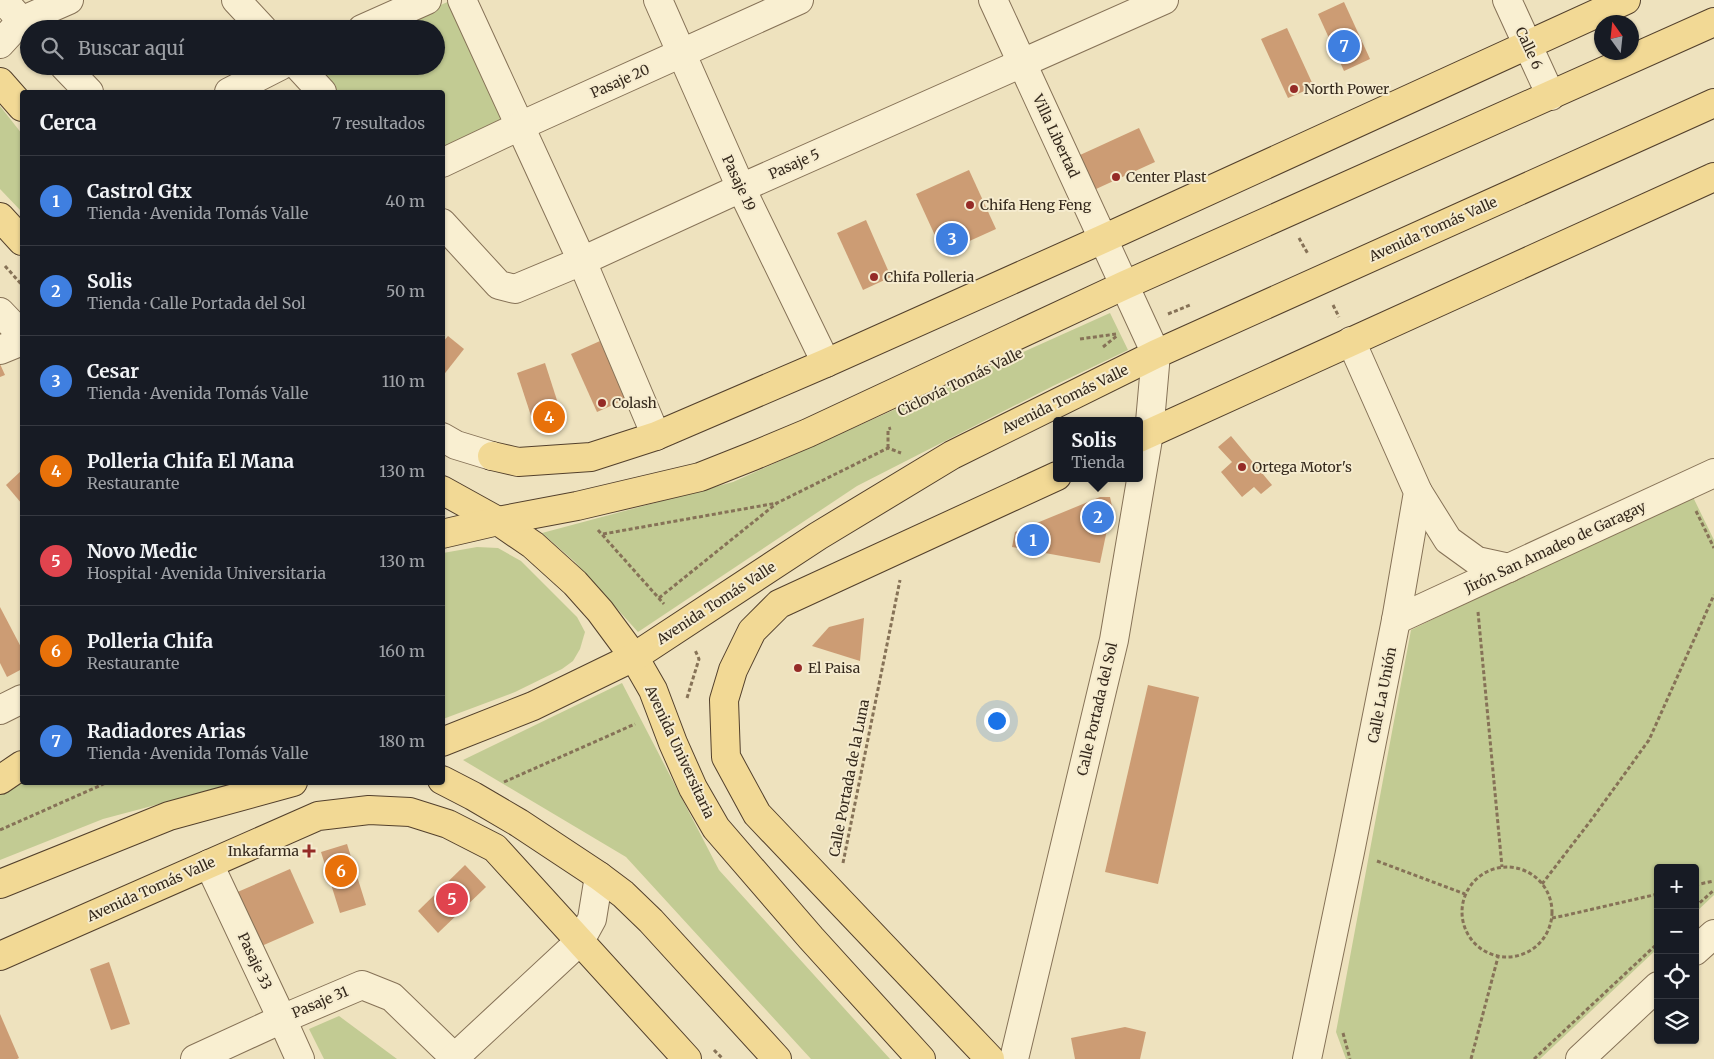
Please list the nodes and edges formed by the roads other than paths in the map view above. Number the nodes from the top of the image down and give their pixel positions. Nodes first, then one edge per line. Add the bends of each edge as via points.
1 (2, 0) edge
2 (68, 0) edge
3 (236, 0) edge
4 (427, 0) edge
5 (462, 0) edge
6 (658, 0) edge
7 (799, 0) edge
8 (993, 0) edge
9 (1164, 0) edge
10 (1507, 0) edge
11 (1626, 0) edge
12 (20, 20) edge
13 (34, 20) edge
14 (255, 20) edge
15 (382, 20) edge
16 (1714, 22) edge
17 (20, 29) edge
18 (0, 44) edge
19 (1528, 44) junction
20 (682, 54) junction
21 (1022, 63) junction
22 (73, 75) edge
23 (262, 75) edge
24 (306, 75) edge
25 (0, 82) edge
26 (87, 90) edge
27 (233, 90) edge
28 (320, 90) edge
29 (1552, 96) junction
30 (1714, 103) edge
31 (20, 105) edge
32 (520, 126) junction
33 (445, 162) edge
34 (1714, 177) edge
35 (741, 188) junction
36 (0, 217) edge
37 (445, 226) edge
38 (20, 239) edge
39 (1103, 240) junction
40 (582, 261) junction
41 (1125, 285) junction
42 (0, 312) edge
43 (20, 333) edge
44 (1351, 341) junction
45 (20, 342) edge
46 (0, 350) edge
47 (1156, 354) junction
48 (826, 363) junction
49 (656, 436) junction
50 (1144, 436) edge
51 (445, 439) edge
52 (492, 456) joint
53 (1714, 473) edge
54 (1053, 478) edge
55 (1137, 482) edge
56 (445, 492) edge
57 (1418, 492) junction
58 (498, 521) junction
59 (445, 533) edge
60 (1509, 568) junction
61 (762, 573) junction
62 (779, 604) junction
63 (1396, 620) junction
64 (634, 657) junction
65 (20, 700) edge
66 (0, 710) edge
67 (445, 741) edge
68 (20, 767) edge
69 (0, 780) edge
70 (445, 782) edge
71 (282, 785) edge
72 (208, 864) junction
73 (599, 876) junction
74 (0, 884) edge
75 (1714, 934) edge
76 (580, 941) junction
77 (1699, 947) edge
78 (0, 956) edge
79 (1654, 990) edge
80 (282, 1018) junction
81 (1308, 1058) edge
82 (195, 1059) edge
83 (300, 1059) edge
84 (454, 1059) edge
85 (687, 1059) edge
86 (777, 1059) edge
87 (920, 1059) edge
88 (990, 1059) edge
89 (1014, 1059) edge
90 (1580, 1059) edge

1 - 12 street
2 - 13 street
3 - 14 street
4 - 15 street
5 - 32 street
6 - 20 street, Pasaje 19
7 - 20 street, Pasaje 20
8 - 21 street, Villa Libertad
9 - 21 street, Pasaje 5
10 - 19 street, Calle 6
11 - 19 main road
16 - 29 main road
17 - 18 street
19 - 29 street, Calle 6
19 - 39 main road
20 - 32 street, Pasaje 20
20 - 35 street, Pasaje 19
21 - 35 street, Pasaje 5
21 - 39 street, Villa Libertad
22 - 26 street
23 - 27 street
24 - 28 street
25 - 31 main road
29 - 41 main road
30 - 47 main road, Avenida Tomás Valle
32 - 33 street, Pasaje 20
32 - 40 street
34 - 44 main road
35 - 40 street, Pasaje 5
35 - 48 street, Pasaje 19
36 - 38 main road
37 - 40 street, Pasaje 5 via 500,285 515,289
39 - 41 street, Villa Libertad
39 - 48 main road
40 - 49 street
41 - 47 street, Villa Libertad
41 - 58 main road via 817,429 700,477
42 - 43 street
44 - 50 main road
44 - 57 street
45 - 46 street
47 - 50 street, Calle Portada del Sol
47 - 61 main road, Avenida Tomás Valle via 952,455
48 - 49 main road
49 - 52 main road via 591,457 518,462
51 - 52 street
53 - 60 street, Jirón San Amadeo de Garagay
54 - 62 main road
55 - 89 street, Calle Portada del Sol via 1114,640
56 - 58 main road, Avenida Universitaria
57 - 60 street via 1448,540 1477,562
57 - 63 street, Calle La Unión
58 - 59 main road
58 - 64 main road, Avenida Universitaria via 533,545 575,583
60 - 63 street, Jirón San Amadeo de Garagay
61 - 62 main road
61 - 64 main road, Avenida Tomás Valle
62 - 88 main road via 752,631 733,670 724,700 726,756 757,814
63 - 81 street, Calle La Unión
64 - 67 main road, Avenida Tomás Valle via 532,706
64 - 87 main road, Avenida Universitaria via 653,690 689,779 716,828
65 - 66 street
68 - 69 main road
70 - 73 main road via 520,823
71 - 74 main road via 169,816
72 - 76 main road, Avenida Tomás Valle via 318,816 369,810 410,812 448,824 495,848
72 - 78 main road, Avenida Tomás Valle
72 - 80 street, Pasaje 33
73 - 76 street via 592,918
73 - 86 main road via 651,921
75 - 77 street
76 - 84 street
76 - 85 main road
79 - 90 street
80 - 82 street, Pasaje 31
80 - 83 street, Pasaje 33
80 - 84 street, Pasaje 31 via 362,984 392,997

